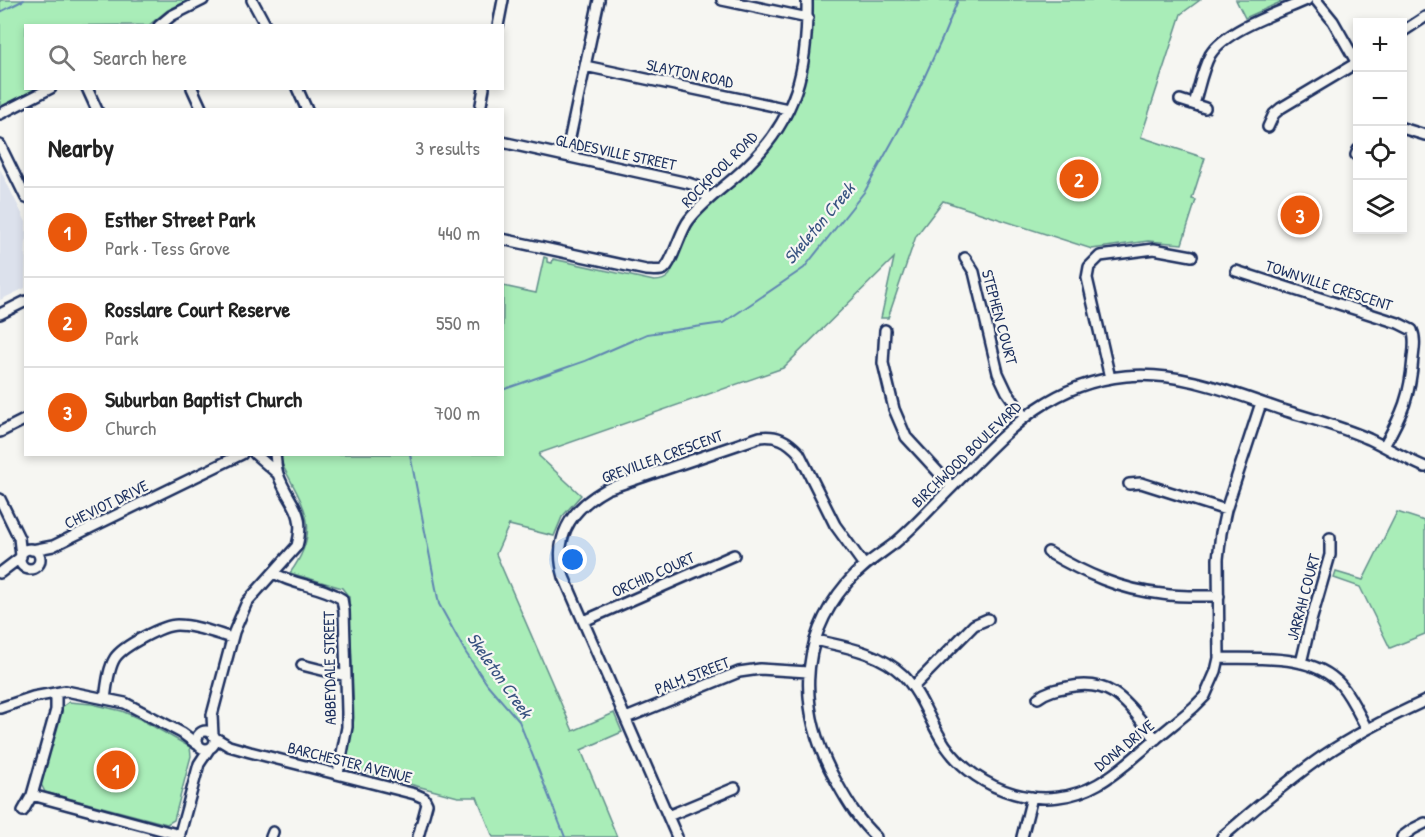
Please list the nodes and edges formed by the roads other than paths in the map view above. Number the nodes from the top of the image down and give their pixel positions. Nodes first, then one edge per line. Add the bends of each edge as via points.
1 (203, 0) edge
2 (252, 0) edge
3 (503, 0) edge
4 (599, 0) edge
5 (722, 0) edge
6 (807, 0) edge
7 (1307, 0) edge
8 (1316, 0) edge
9 (1425, 17) edge
10 (808, 18) junction
11 (161, 24) edge
12 (265, 24) edge
13 (498, 24) edge
14 (1407, 29) edge
15 (1353, 56) edge
16 (1353, 65) edge
17 (585, 66) junction
18 (47, 90) edge
19 (88, 90) edge
20 (193, 90) edge
21 (298, 90) edge
22 (484, 90) edge
23 (1180, 100) dead end
24 (1194, 104) junction
25 (96, 108) edge
26 (201, 108) edge
27 (306, 108) edge
28 (480, 108) edge
29 (1205, 108) dead end
30 (788, 109) junction
31 (0, 114) edge
32 (1268, 127) dead end
33 (1407, 130) edge
34 (1425, 135) edge
35 (506, 144) edge
36 (0, 145) edge
37 (566, 156) junction
38 (24, 194) edge
39 (709, 198) junction
40 (504, 239) edge
41 (1192, 256) dead end
42 (965, 258) dead end
43 (1236, 270) dead end
44 (24, 302) edge
45 (0, 314) edge
46 (885, 330) dead end
47 (1110, 378) junction
48 (1261, 403) junction
49 (1024, 416) junction
50 (24, 420) edge
51 (0, 432) edge
52 (1384, 446) junction
53 (240, 456) edge
54 (273, 456) edge
55 (275, 456) edge
56 (259, 458) edge
57 (1425, 467) edge
58 (278, 474) junction
59 (1129, 484) dead end
60 (952, 487) junction
61 (0, 499) edge
62 (1226, 510) junction
63 (19, 538) junction
64 (1330, 538) dead end
65 (53, 546) junction
66 (32, 550) junction
67 (1048, 552) dead end
68 (734, 555) dead end
69 (21, 556) junction
70 (39, 562) junction
71 (864, 565) junction
72 (29, 569) junction
73 (3, 571) edge
74 (274, 573) junction
75 (1219, 596) junction
76 (988, 619) dead end
77 (584, 621) junction
78 (232, 638) junction
79 (815, 640) junction
80 (1219, 658) junction
81 (1301, 663) junction
82 (303, 665) dead end
83 (808, 672) junction
84 (346, 676) junction
85 (913, 687) junction
86 (56, 694) junction
87 (1038, 698) dead end
88 (105, 699) junction
89 (1425, 701) edge
90 (0, 708) edge
91 (212, 714) junction
92 (626, 718) junction
93 (1367, 729) junction
94 (182, 733) junction
95 (200, 733) junction
96 (214, 736) junction
97 (1156, 738) junction
98 (197, 744) junction
99 (229, 746) junction
100 (210, 749) junction
101 (199, 764) junction
102 (338, 774) junction
103 (735, 788) dead end
104 (32, 795) junction
105 (1032, 797) junction
106 (23, 811) dead end
107 (668, 816) junction
108 (1425, 823) edge
109 (179, 836) edge
110 (418, 837) edge
111 (677, 837) edge
112 (876, 837) edge
113 (1022, 837) edge
114 (1222, 837) edge
115 (1402, 837) edge

1 - 11 street
2 - 12 street
3 - 13 street
4 - 17 street
5 - 10 street
6 - 10 street, ROCKPOOL ROAD
7 - 24 street via 1224,39 1206,63
8 - 15 street
9 - 14 street
10 - 30 street, ROCKPOOL ROAD via 804,69
16 - 32 street via 1281,108
17 - 30 street, SLAYTON ROAD
17 - 37 street
18 - 31 street
19 - 25 street
20 - 26 street
21 - 27 street
22 - 28 street
23 - 24 street
24 - 29 street
30 - 39 street, ROCKPOOL ROAD via 755,158
33 - 34 street
35 - 37 street, GLADESVILLE STREET
36 - 38 street
37 - 39 street, GLADESVILLE STREET via 693,184
39 - 40 street, ROCKPOOL ROAD via 688,221 670,262 658,271
41 - 47 street via 1154,249 1109,254 1092,262 1087,278
42 - 49 street, STEPHEN COURT via 974,272 999,374
43 - 52 street, TOWNVILLE CRESCENT via 1416,328 1411,388 1400,419
44 - 45 street
46 - 60 street via 883,363 894,410 906,437
47 - 48 street, BIRCHWOOD BOULEVARD via 1151,375 1189,379
47 - 49 street, BIRCHWOOD BOULEVARD via 1062,393
48 - 52 street, BIRCHWOOD BOULEVARD
48 - 62 street, DONA DRIVE
49 - 60 street, BIRCHWOOD BOULEVARD
50 - 51 street
52 - 57 street, BIRCHWOOD BOULEVARD
53 - 56 street, CHEVIOT DRIVE
53 - 65 street, CHEVIOT DRIVE
54 - 56 street
55 - 58 street
56 - 58 street
58 - 74 street via 299,513 301,528 297,546
59 - 62 street via 1141,483
60 - 71 street, BIRCHWOOD BOULEVARD via 896,542
61 - 63 street
62 - 75 street, DONA DRIVE via 1218,559
63 - 66 street
63 - 69 street
64 - 81 street, JARRAH COURT via 1330,555
65 - 66 street, CHEVIOT DRIVE
65 - 70 street, CHEVIOT DRIVE
66 - 69 street
66 - 70 street
67 - 75 street via 1083,572 1138,591
68 - 77 street, ORCHID COURT
69 - 72 street via 22,565
69 - 73 street
70 - 72 street
71 - 77 street, GREVILLEA CRESCENT via 835,525 799,453 780,438 759,437 607,489 577,510 565,530 561,567
71 - 79 street, BIRCHWOOD BOULEVARD via 828,609
72 - 73 street
74 - 78 street via 247,602
74 - 84 street, ABBEYDALE STREET via 286,581 342,599
75 - 80 street, DONA DRIVE
76 - 85 street via 974,625
77 - 92 street, GREVILLEA CRESCENT
78 - 88 street via 188,626 165,627 126,647 116,657
78 - 91 street
79 - 83 street, BIRCHWOOD BOULEVARD
79 - 85 street, DONA DRIVE via 874,656
80 - 81 street
80 - 97 street, DONA DRIVE via 1205,696
81 - 93 street via 1325,672 1341,685
82 - 84 street
83 - 92 street, PALM STREET via 740,672
83 - 112 street, BIRCHWOOD BOULEVARD via 811,718 818,742 851,808
84 - 102 street, ABBEYDALE STREET via 347,727
85 - 105 street, DONA DRIVE via 944,744 972,774 1004,791
86 - 88 street via 66,691
86 - 90 street
86 - 104 street via 56,710
87 - 97 street via 1051,690 1083,684 1102,686 1119,696
88 - 94 street via 125,703
89 - 93 street
91 - 95 street
91 - 96 street
92 - 107 street, GREVILLEA CRESCENT
93 - 114 street via 1284,785
94 - 95 street
94 - 98 street
95 - 96 street via 208,731
95 - 98 street
96 - 99 street, BARCHESTER AVENUE
96 - 100 street
97 - 105 street, DONA DRIVE via 1096,786 1059,796
98 - 100 street
98 - 101 street
99 - 100 street, BARCHESTER AVENUE
99 - 102 street, BARCHESTER AVENUE
100 - 101 street
101 - 109 street
102 - 110 street, BARCHESTER AVENUE via 424,798 427,804
103 - 107 street
104 - 106 street
104 - 109 street
105 - 113 street
107 - 111 street, GREVILLEA CRESCENT
108 - 115 street

